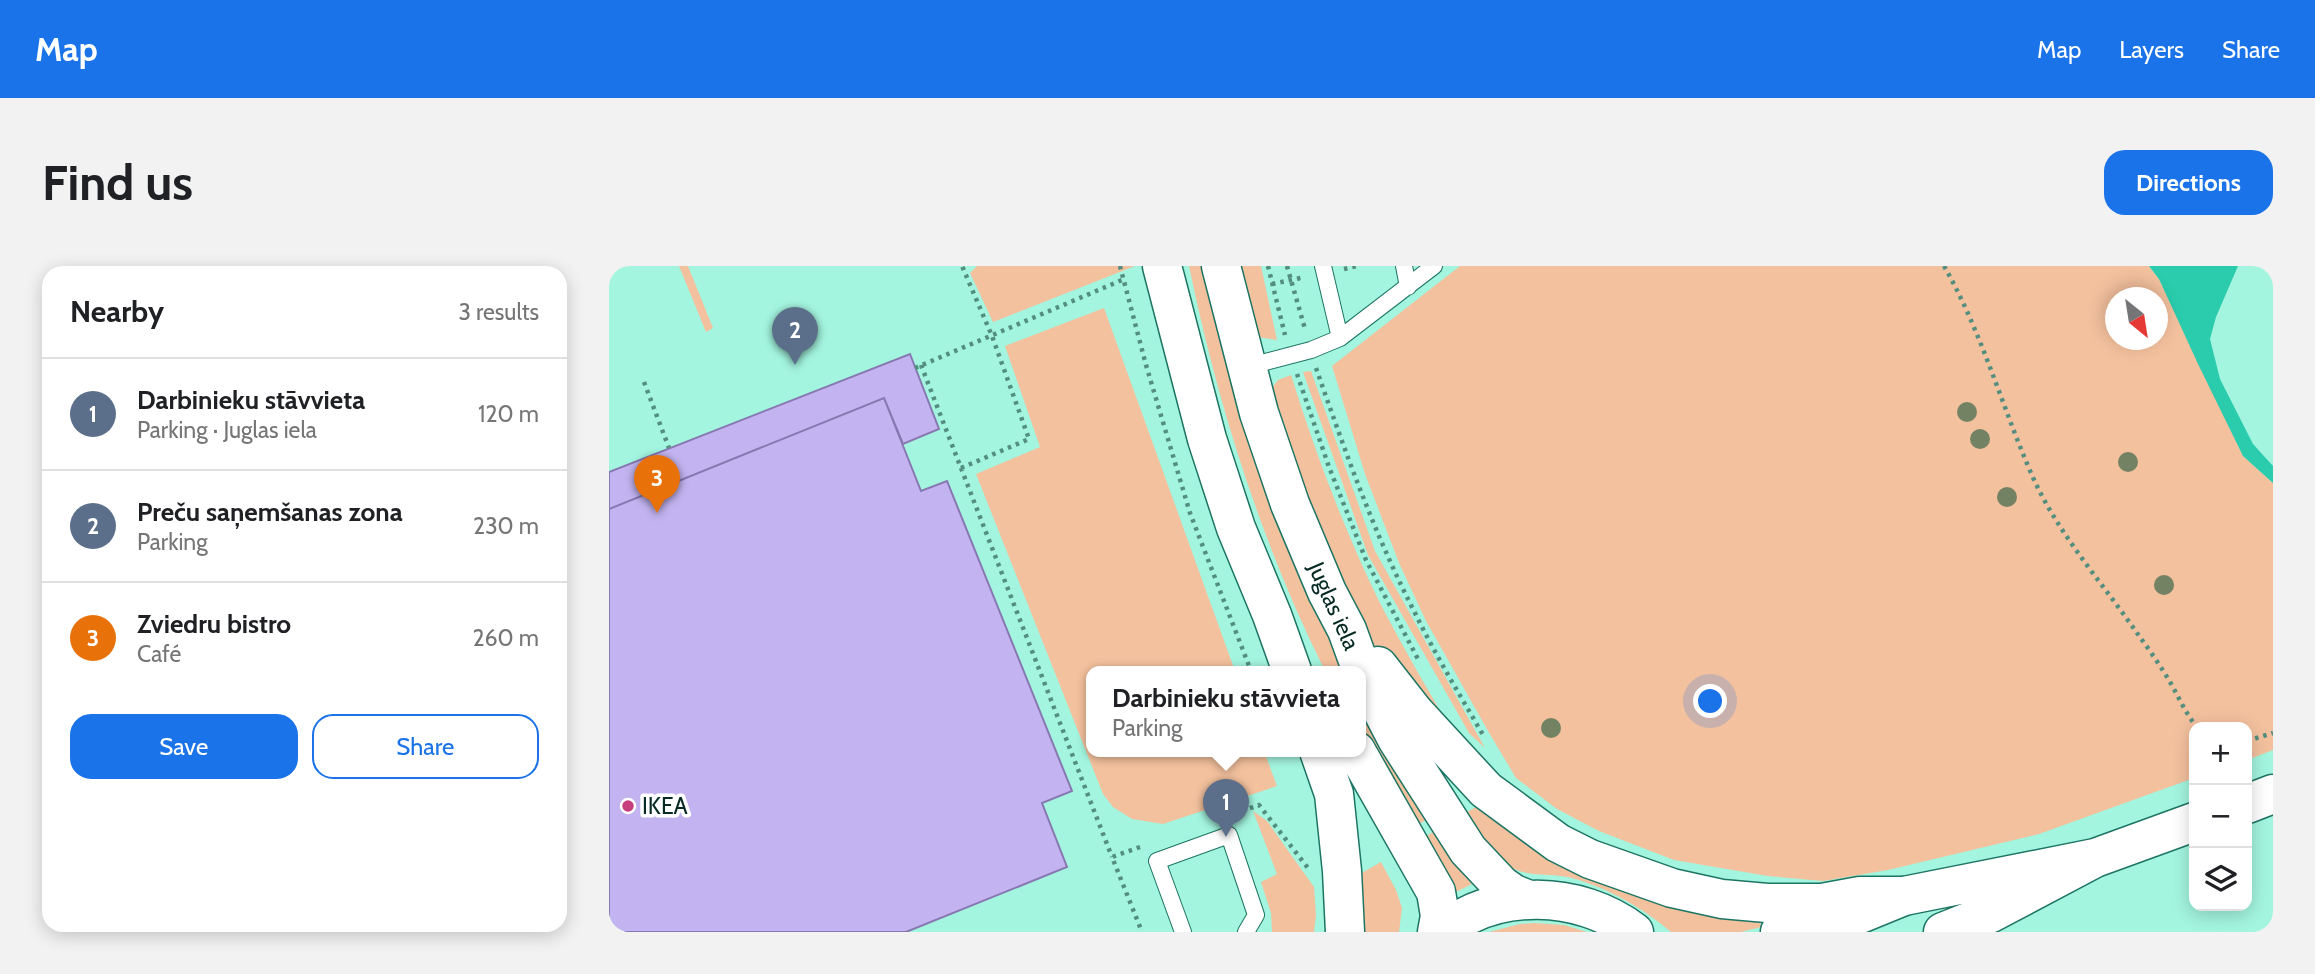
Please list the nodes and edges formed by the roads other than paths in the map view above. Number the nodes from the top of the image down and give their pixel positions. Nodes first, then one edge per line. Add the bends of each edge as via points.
1 (1162, 266) edge
2 (1221, 266) edge
3 (1323, 266) edge
4 (1403, 266) edge
5 (1434, 266) edge
6 (1408, 286) junction
7 (1340, 338) junction
8 (1246, 367) junction
9 (1272, 615) junction
10 (1347, 630) junction
11 (1290, 666) edge
12 (1309, 666) edge
13 (1360, 666) edge
14 (1366, 680) edge
15 (1321, 757) edge
16 (1334, 757) edge
17 (1359, 757) edge
18 (2273, 794) edge
19 (2252, 802) edge
20 (2189, 824) edge
21 (2095, 858) junction
22 (1977, 881) junction
23 (1904, 896) junction
24 (1529, 900) junction
25 (1183, 932) edge
26 (1246, 932) edge
27 (1345, 932) edge
28 (1414, 932) edge
29 (1439, 932) edge
30 (1634, 932) edge
31 (1780, 932) edge
32 (1855, 932) edge
33 (1943, 932) edge

1 - 9 main road, Juglas iela via 1207,439
2 - 8 main road, Juglas iela
3 - 7 lane
4 - 6 lane
5 - 6 lane
6 - 7 lane
7 - 8 lane
8 - 10 main road, Juglas iela via 1290,504
9 - 11 main road, Juglas iela
9 - 12 main road, Juglas iela
10 - 13 main road, Juglas iela
10 - 23 main road via 1486,790 1558,843 1590,859 1722,900 1822,903
14 - 24 main road, Juglas iela via 1468,850 1501,885
15 - 27 main road via 1334,794
16 - 28 main road via 1413,904
17 - 29 main road via 1436,892
18 - 19 main road
20 - 21 main road
21 - 22 main road
21 - 33 main road via 1991,913
22 - 23 main road
22 - 32 main road
23 - 31 main road via 1860,914
24 - 29 main road via 1486,908
24 - 30 main road via 1588,907
25 - 26 lane via 1157,861 1229,835 1256,915

